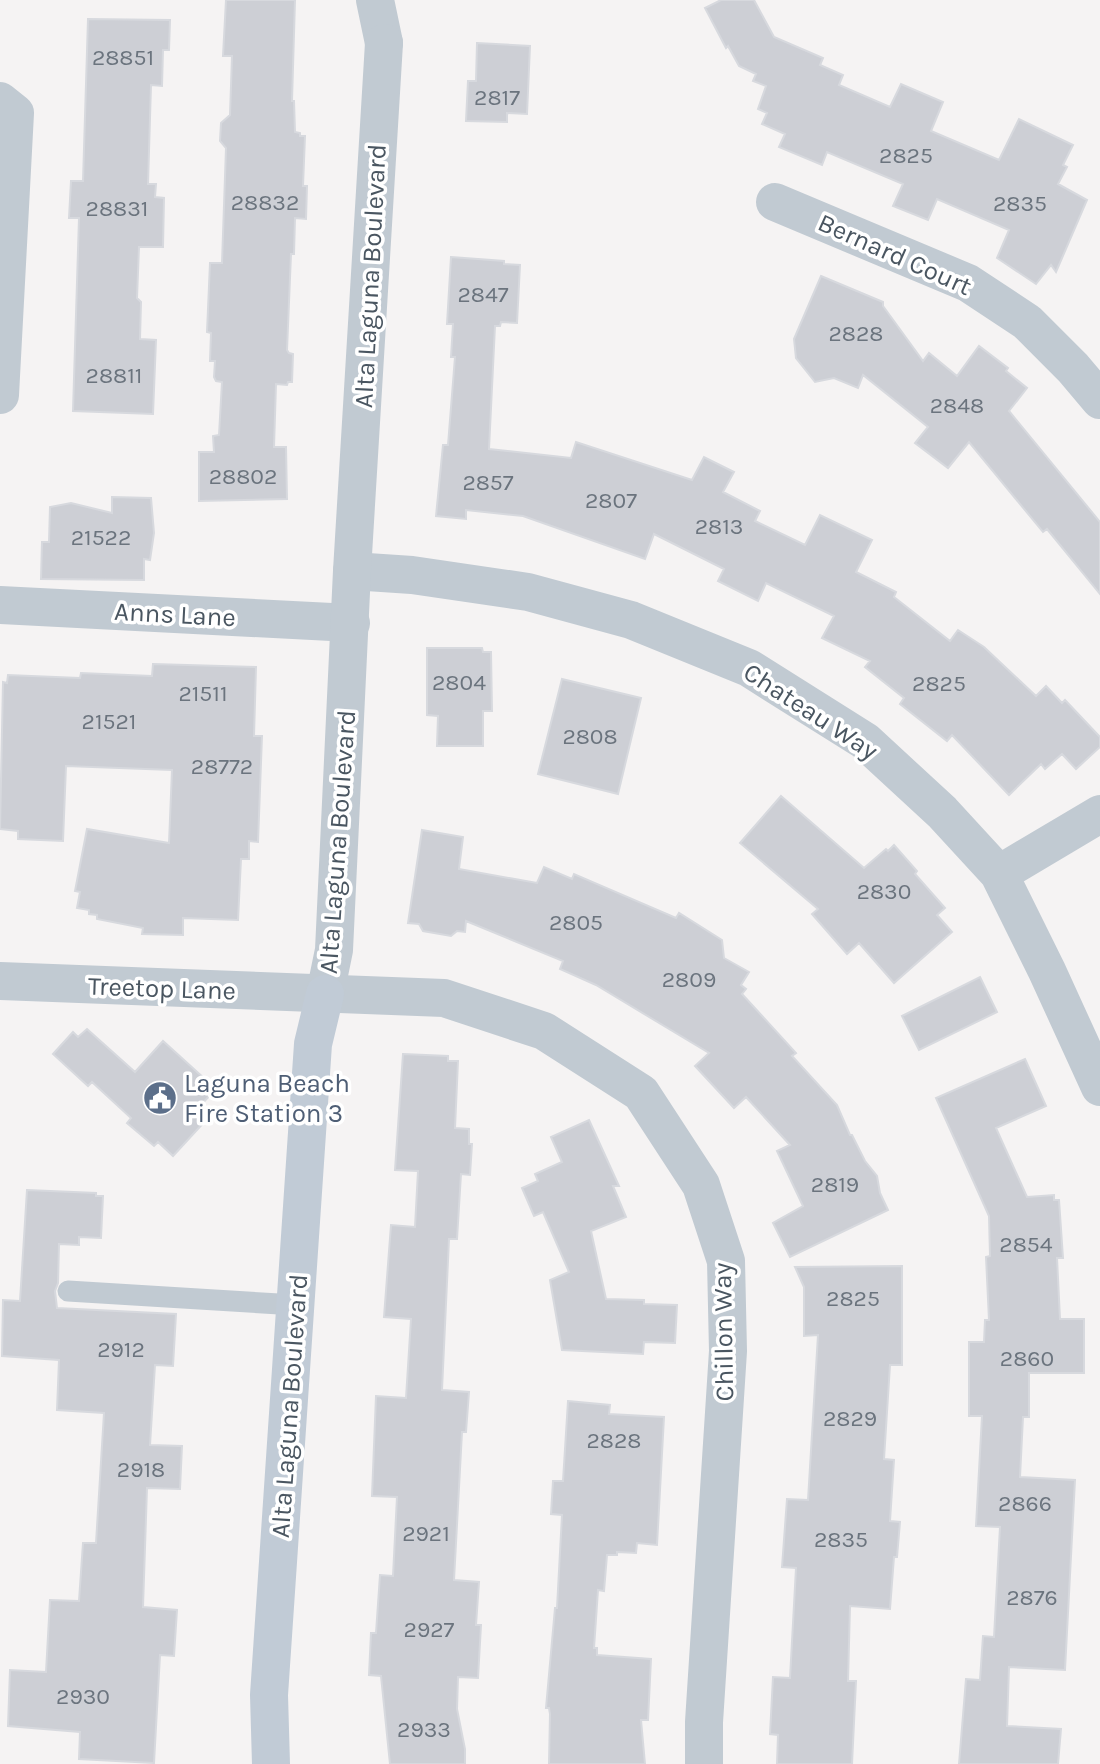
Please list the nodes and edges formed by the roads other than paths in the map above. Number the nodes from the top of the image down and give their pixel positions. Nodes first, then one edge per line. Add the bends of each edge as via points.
1 (375, 0) edge
2 (8, 107) edge
3 (775, 202) dead end
4 (0, 395) edge
5 (1100, 400) edge
6 (352, 571) junction
7 (0, 605) edge
8 (351, 623) junction
9 (1100, 814) edge
10 (999, 874) junction
11 (0, 981) edge
12 (325, 994) junction
13 (1100, 1087) edge
14 (68, 1291) dead end
15 (296, 1305) junction
16 (271, 1764) edge
17 (704, 1764) edge

1 - 6 street, Alta Laguna Boulevard via 384,43
2 - 4 street
3 - 5 street, Bernard Court via 968,283 1027,322
6 - 8 street, Alta Laguna Boulevard
6 - 10 street, Chateau Way via 528,592 631,620 749,668 864,741 942,812
7 - 8 street, Anns Lane
8 - 12 street, Alta Laguna Boulevard via 334,950
9 - 10 street
10 - 13 street, Chateau Way
11 - 12 street, Treetop Lane
12 - 15 main road, Alta Laguna Boulevard via 313,1044
12 - 17 street, Chillon Way via 444,998 544,1031 641,1093 701,1185 726,1261 729,1351
14 - 15 lane
15 - 16 main road, Alta Laguna Boulevard via 269,1695

